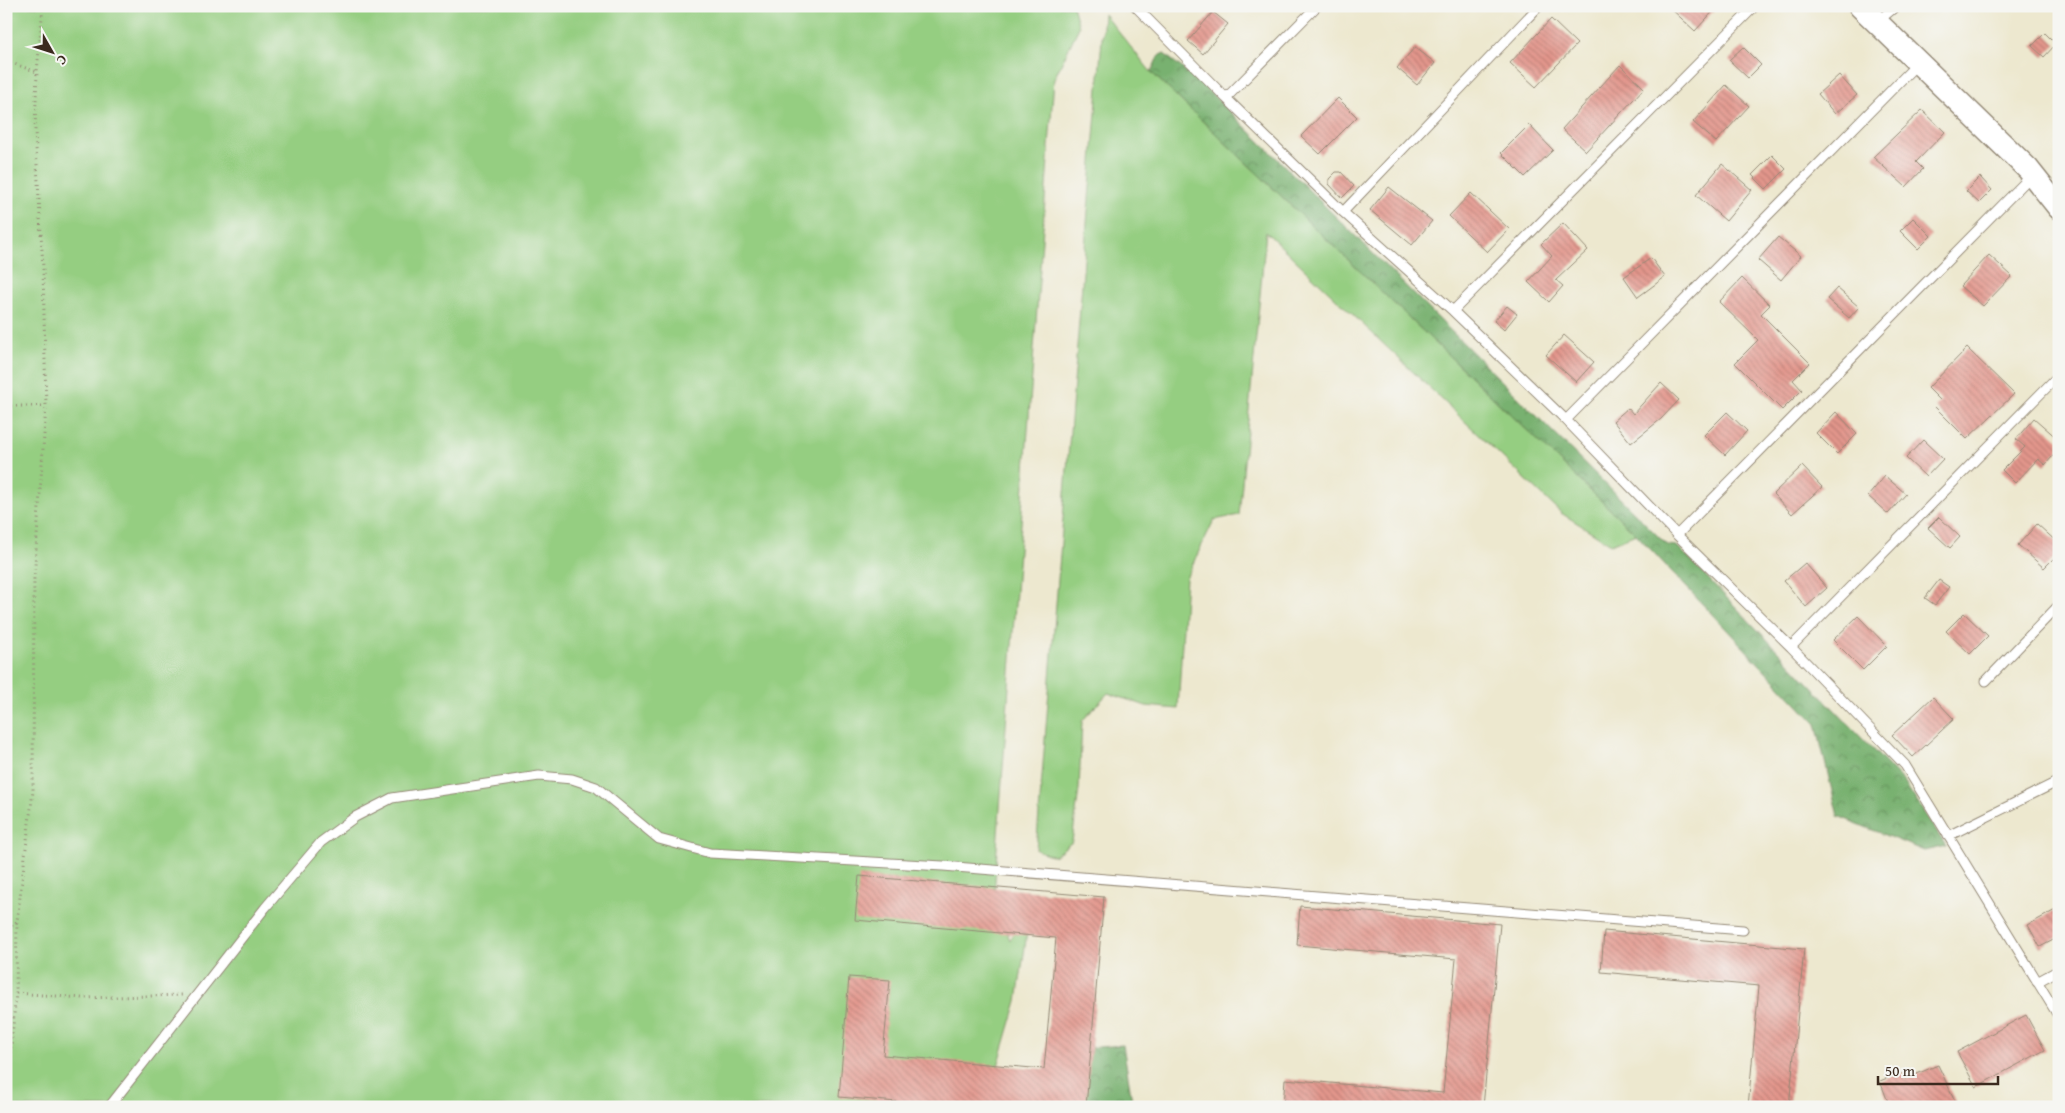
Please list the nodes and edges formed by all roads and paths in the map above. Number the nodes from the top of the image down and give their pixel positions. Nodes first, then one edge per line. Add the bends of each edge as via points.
1 (43, 6) edge
2 (1135, 6) edge
3 (1317, 6) edge
4 (1539, 6) edge
5 (1755, 6) edge
6 (1860, 6) edge
7 (1896, 6) edge
8 (1877, 22) junction
9 (6, 61) edge
10 (1918, 62) junction
11 (37, 72) junction
12 (1226, 98) junction
13 (2032, 176) junction
14 (2059, 208) edge
15 (1343, 212) junction
16 (1454, 312) junction
17 (2059, 375) edge
18 (6, 406) edge
19 (46, 406) junction
20 (1566, 420) junction
21 (1677, 534) junction
22 (2059, 605) edge
23 (1791, 647) junction
24 (1986, 681) dead end
25 (2059, 781) edge
26 (1948, 836) junction
27 (17, 922) junction
28 (1743, 930) dead end
29 (6, 934) edge
30 (2059, 970) edge
31 (2037, 982) junction
32 (16, 993) junction
33 (196, 994) junction
34 (2059, 1017) edge
35 (6, 1103) edge
36 (110, 1107) edge

1 - 11 path
2 - 12 lane
3 - 12 lane
4 - 15 lane
5 - 16 lane
6 - 8 street
7 - 8 lane
8 - 10 street
9 - 11 path
10 - 13 street
10 - 20 lane
11 - 19 path via 35,131 43,267
12 - 15 lane
13 - 14 street
13 - 21 lane
15 - 16 lane
16 - 20 lane
17 - 23 lane
18 - 19 path
19 - 27 path via 34,579 33,791
20 - 21 lane
21 - 23 lane
22 - 24 lane
23 - 26 lane via 1905,765
25 - 26 lane
26 - 31 lane
27 - 29 path
27 - 32 path
28 - 33 lane via 943,866 710,853 659,839 596,787 572,779 539,776 392,798 355,817 321,842
30 - 31 lane
31 - 34 lane
32 - 33 path via 82,998
32 - 35 path
33 - 36 lane

